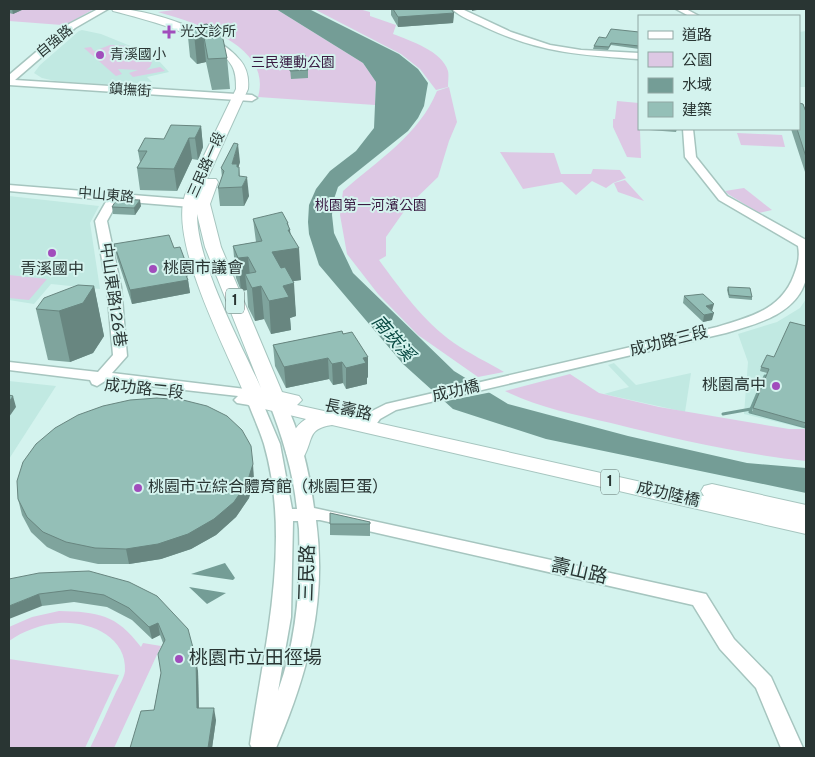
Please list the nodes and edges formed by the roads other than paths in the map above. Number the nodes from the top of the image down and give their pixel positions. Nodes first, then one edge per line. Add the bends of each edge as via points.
1 (104, 9) edge
2 (118, 9) edge
3 (134, 9) edge
4 (456, 9) edge
5 (678, 9) edge
6 (689, 15) edge
7 (693, 15) edge
8 (638, 56) edge
9 (9, 81) edge
10 (245, 98) junction
11 (688, 130) edge
12 (9, 188) edge
13 (114, 197) junction
14 (197, 204) junction
15 (806, 249) edge
16 (232, 294) junction
17 (213, 297) junction
18 (9, 366) edge
19 (9, 375) edge
20 (96, 381) junction
21 (499, 382) joint
22 (265, 399) junction
23 (332, 419) junction
24 (370, 422) junction
25 (418, 433) junction
26 (296, 453) junction
27 (806, 512) edge
28 (307, 513) junction
29 (284, 515) junction
30 (806, 526) edge
31 (260, 748) edge
32 (265, 748) edge
33 (792, 748) edge

1 - 9 street, 自強路 via 72,27
2 - 10 main road, 三民路一段 / 1 via 182,29 224,50 234,59 241,74
3 - 10 main road, 三民路一段 / 1 via 204,31 233,48 250,68 255,86
4 - 8 street via 490,28 545,46 573,52
5 - 6 street
5 - 7 street
9 - 10 street, 鎮撫街
10 - 14 main road, 三民路一段 / 1 via 221,160
11 - 15 street, 成功路三段 via 691,157 723,198
12 - 13 street, 中山東路
13 - 14 street, 中山東路
13 - 20 street, 中山東路126巷 via 101,221 114,287 120,356
14 - 16 main road, 三民路一段 / 1
14 - 17 main road, 三民路一段 / 1 via 190,228 194,248
15 - 21 street, 成功路三段 via 804,269 791,294 784,303 764,316
16 - 17 main road
16 - 22 main road, 三民路一段 / 1
17 - 22 main road, 三民路一段 / 1
18 - 20 street, 成功路二段
19 - 20 street, 成功路二段
20 - 22 street, 成功路二段
21 - 24 street, 成功橋 via 391,407
22 - 23 main road, 長壽路 / 1
22 - 24 main road, 長壽路 / 1
22 - 26 street, 三民路
22 - 29 street, 三民路
23 - 24 main road, 長壽路 / 1
23 - 26 main road via 316,421 307,427 298,440
24 - 25 main road, 長壽路 / 1
25 - 27 main road, 成功陸橋 / 1
25 - 30 main road, 成功陸橋 / 1
26 - 28 street, 三民路
28 - 29 street, 壽山路
28 - 32 street, 三民路 via 309,566 303,638 296,669
28 - 33 street, 壽山路 via 699,599 727,644 764,683
29 - 31 street, 三民路 via 281,617

